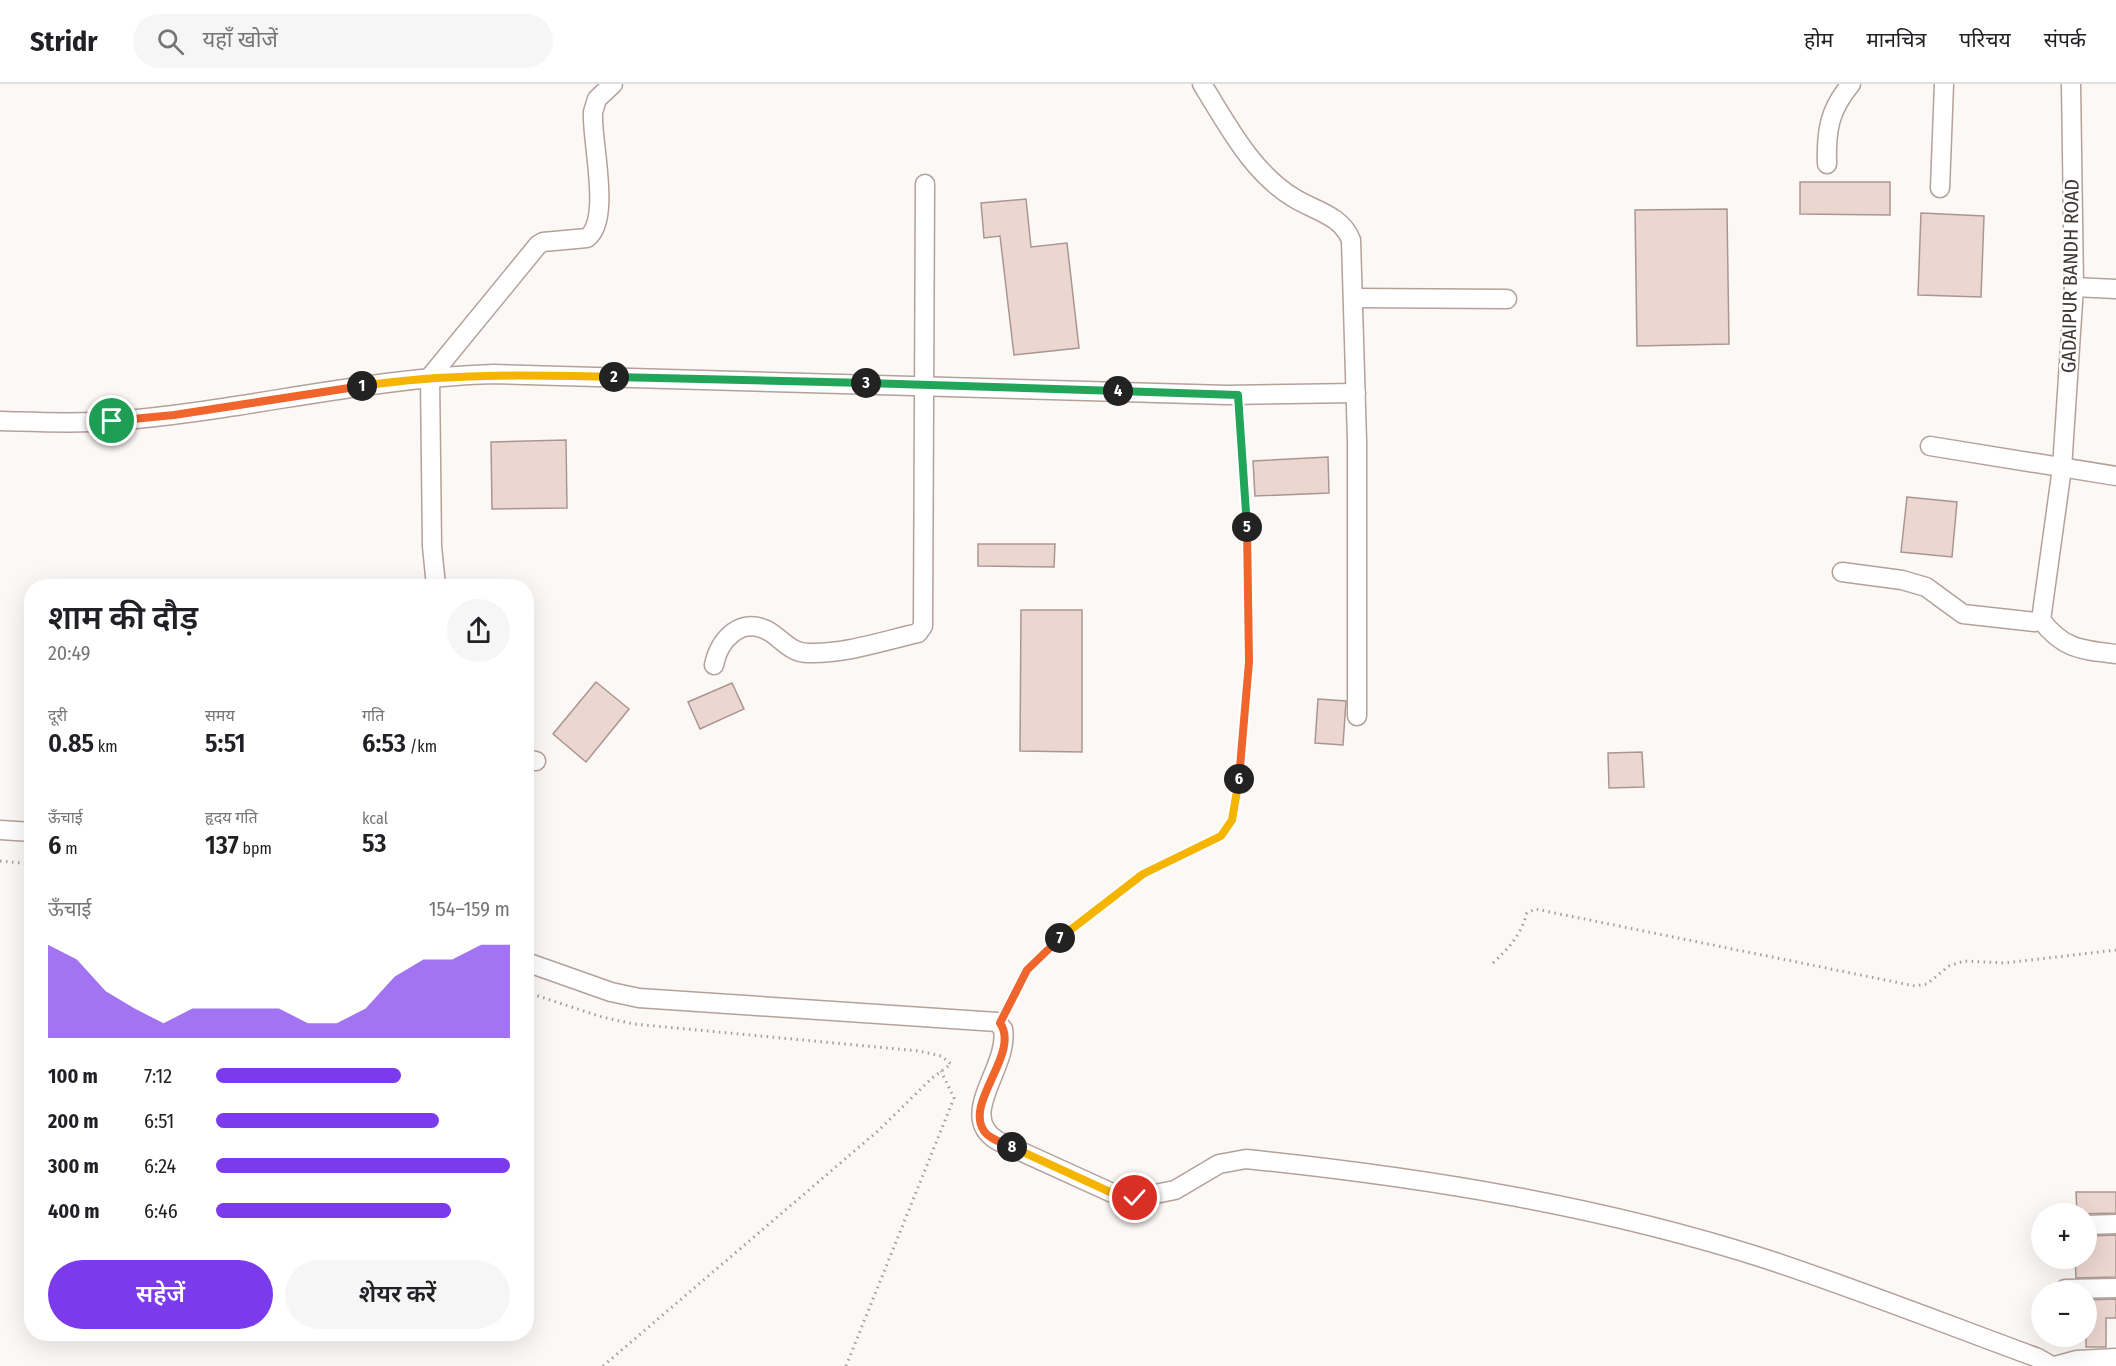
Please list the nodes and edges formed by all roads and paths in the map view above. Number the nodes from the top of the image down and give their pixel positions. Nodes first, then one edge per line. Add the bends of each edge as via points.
1 (613, 84) edge
2 (1202, 84) edge
3 (1851, 84) edge
4 (1944, 84) edge
5 (2071, 84) edge
6 (1827, 165) dead end
7 (925, 184) dead end
8 (1940, 188) dead end
9 (2074, 287) junction
10 (2116, 289) edge
11 (1355, 298) junction
12 (1508, 299) dead end
13 (429, 377) junction
14 (924, 384) junction
15 (1356, 393) junction
16 (1238, 395) junction
17 (0, 421) edge
18 (1930, 446) dead end
19 (2062, 468) junction
20 (2116, 476) edge
21 (1842, 572) dead end
22 (435, 579) edge
23 (2041, 620) junction
24 (2116, 654) edge
25 (714, 665) dead end
26 (1357, 716) dead end
27 (0, 830) edge
28 (24, 832) edge
29 (0, 861) edge
30 (24, 863) edge
31 (2116, 950) edge
32 (1493, 963) dead end
33 (534, 965) edge
34 (534, 995) edge
35 (1000, 1023) junction
36 (941, 1071) junction
37 (2116, 1224) edge
38 (2097, 1225) edge
39 (2097, 1288) edge
40 (2116, 1288) edge
41 (2116, 1358) edge
42 (603, 1366) edge
43 (846, 1366) edge
44 (2054, 1366) edge

1 - 13 street via 597,99 593,112 599,202 594,231 587,238 538,245
2 - 11 street via 1266,176 1347,230 1353,251
3 - 6 street via 1829,120
4 - 8 street
5 - 9 street, GADAIPUR BANDH ROAD
7 - 14 street
9 - 10 street
9 - 19 street, GADAIPUR BANDH ROAD
11 - 12 street
11 - 15 street
13 - 14 street via 493,374
13 - 17 street via 174,415 112,421
13 - 22 street
14 - 16 street
14 - 25 street via 921,630 834,652 810,654 791,649 762,629 746,627 723,639
15 - 16 street
15 - 26 street
16 - 35 path via 1250,622 1246,716 1232,820 1216,840 1127,884 1048,948 1027,970
18 - 19 street
19 - 20 street
19 - 23 street, GADAIPUR BANDH ROAD
21 - 23 street via 1926,587 1963,614
23 - 24 street via 2070,646
27 - 28 street
29 - 30 path
31 - 32 path via 2005,963 1964,961 1949,966 1927,984 1916,986 1540,909 1527,914 1518,937
33 - 35 street via 639,998
34 - 36 path via 634,1024 919,1051 941,1056 951,1064
35 - 44 street via 1004,1048 982,1106 980,1122 984,1132 1121,1197 1156,1196 1175,1190 1219,1164 1246,1159 1489,1192 1609,1217 1766,1259
36 - 42 path via 879,1130
36 - 43 path via 954,1098
37 - 38 street
39 - 40 street
41 - 44 street via 2077,1360

